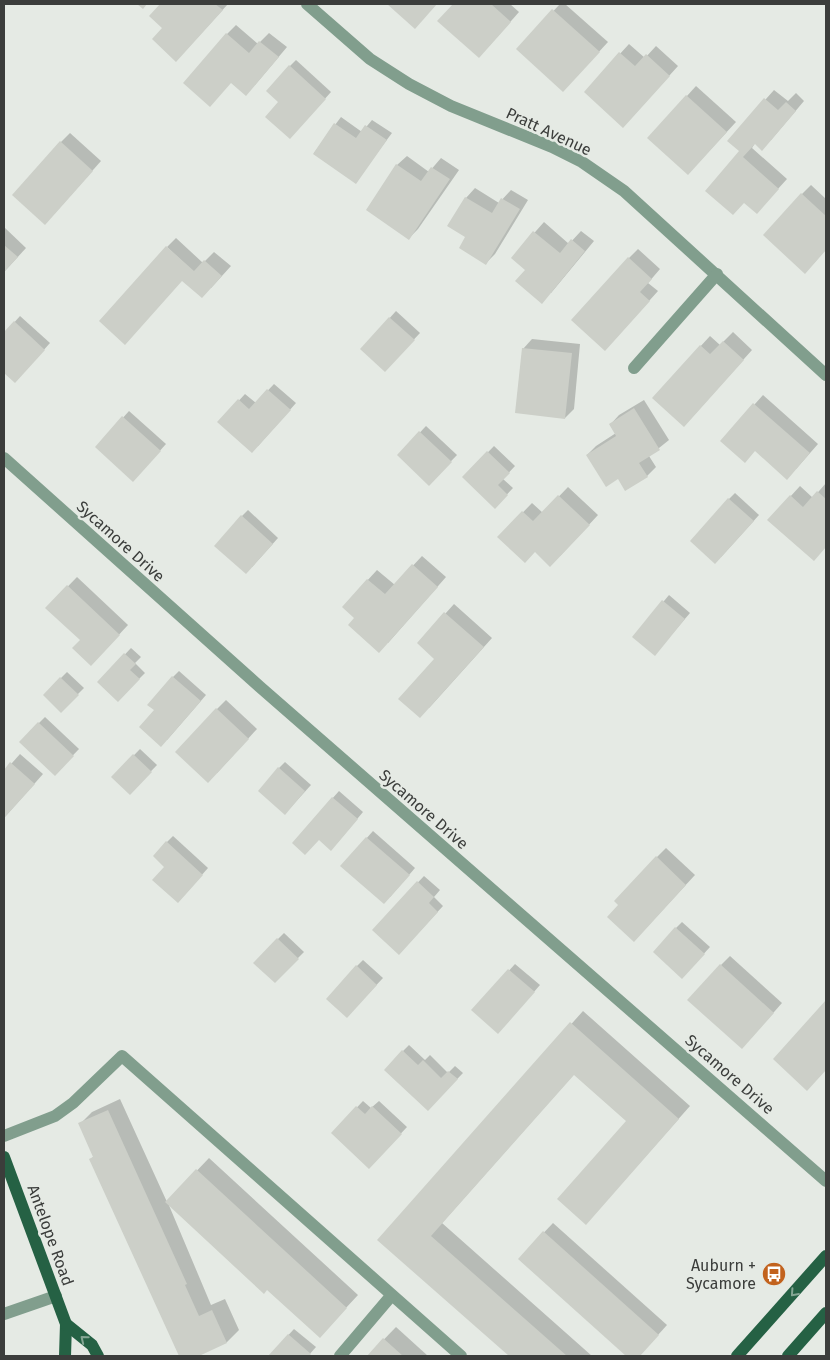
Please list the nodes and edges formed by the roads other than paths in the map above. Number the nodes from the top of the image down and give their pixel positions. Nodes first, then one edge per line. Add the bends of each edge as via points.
1 (307, 4) edge
2 (717, 274) junction
3 (634, 368) dead end
4 (826, 375) edge
5 (4, 458) edge
6 (4, 1136) edge
7 (4, 1157) edge
8 (826, 1180) edge
9 (826, 1256) edge
10 (56, 1296) junction
11 (391, 1296) junction
12 (826, 1313) edge
13 (4, 1314) edge
14 (66, 1324) junction
15 (64, 1356) edge
16 (98, 1356) edge
17 (340, 1356) edge
18 (462, 1356) edge
19 (737, 1356) edge
20 (788, 1356) edge

1 - 2 street, Pratt Avenue via 352,44 409,84 451,106 582,162 624,191
2 - 3 street
2 - 4 street, Pratt Avenue
5 - 8 street, Sycamore Drive via 260,687
6 - 11 street via 73,1103 122,1056
7 - 10 main road, Antelope Road
9 -> 19 main road
10 - 13 street
10 - 14 main road, Antelope Road
11 - 17 street
11 - 18 street
12 - 20 main road
14 - 15 main road, Antelope Road
16 -> 14 main road via 92,1345

